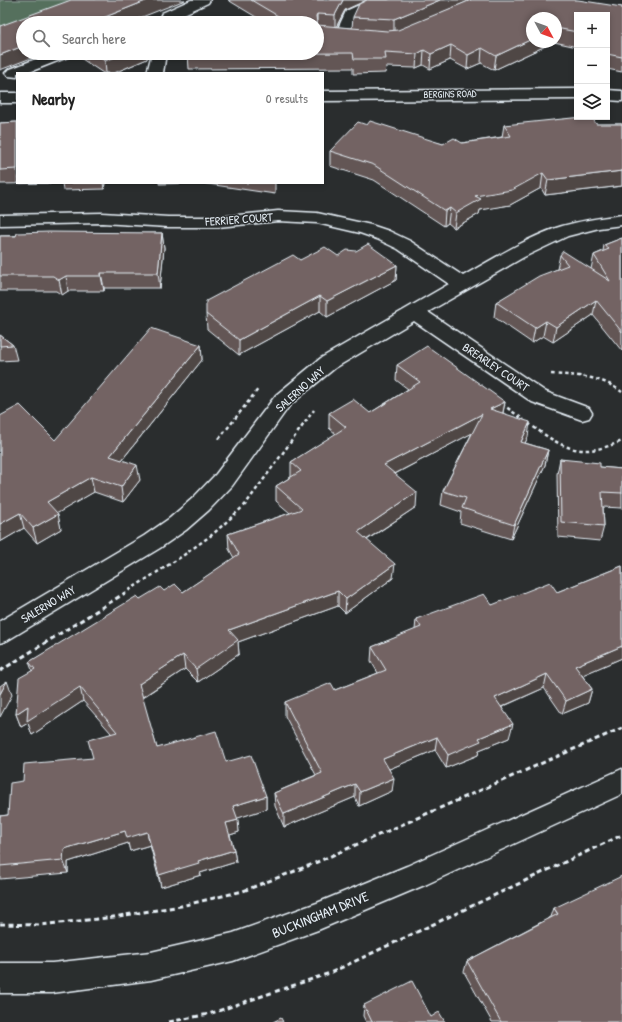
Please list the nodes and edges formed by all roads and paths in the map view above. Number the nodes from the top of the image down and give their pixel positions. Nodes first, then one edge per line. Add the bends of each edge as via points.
1 (203, 0) edge
2 (381, 0) edge
3 (167, 16) edge
4 (342, 36) edge
5 (46, 60) edge
6 (158, 60) edge
7 (155, 72) edge
8 (13, 73) dead end
9 (574, 94) edge
10 (610, 95) edge
11 (324, 96) edge
12 (622, 96) edge
13 (0, 98) edge
14 (16, 98) edge
15 (0, 220) edge
16 (622, 220) edge
17 (462, 284) junction
18 (414, 312) junction
19 (544, 372) dead end
20 (260, 387) dead end
21 (622, 392) edge
22 (582, 413) dead end
23 (218, 441) dead end
24 (0, 633) edge
25 (622, 728) edge
26 (622, 781) edge
27 (622, 835) edge
28 (0, 924) edge
29 (0, 978) edge
30 (169, 1022) edge

1 - 3 street
2 - 4 street via 350,14
5 - 8 street
6 - 7 street
9 - 11 street, BERGINS ROAD
10 - 12 street
13 - 14 street
15 - 17 street, FERRIER COURT via 102,218 218,222 278,216 317,218 383,235 404,245
16 - 17 street, SALERNO WAY via 562,232
17 - 18 street, SALERNO WAY
18 - 22 street, BREARLEY COURT via 539,397
18 - 24 street, SALERNO WAY via 328,363 283,400 224,480 178,524
19 - 21 path via 595,378 611,384
20 - 23 path
25 - 28 path via 308,866 243,891 181,906 108,918 40,925
26 - 29 street, BUCKINGHAM DRIVE via 410,878 233,947 151,966 52,978
27 - 30 path via 330,973 209,1014

